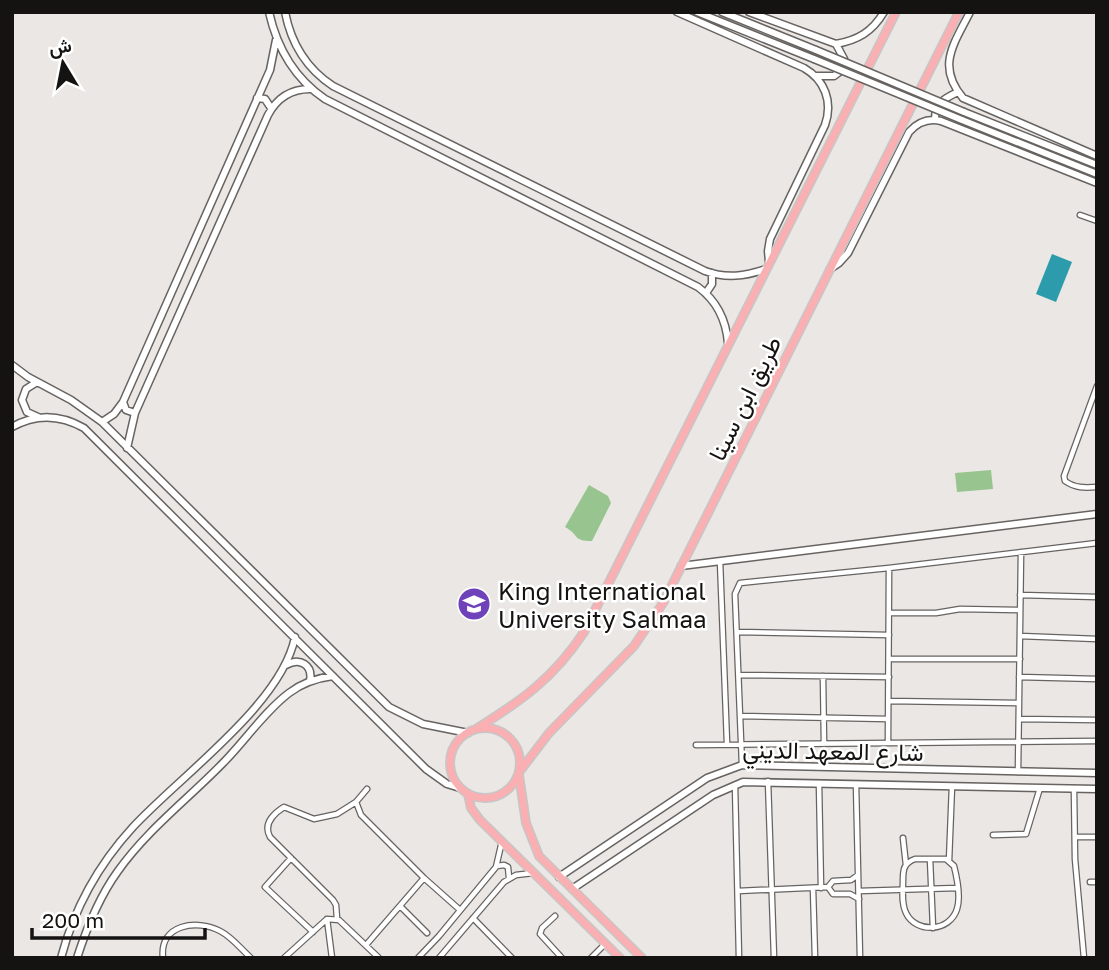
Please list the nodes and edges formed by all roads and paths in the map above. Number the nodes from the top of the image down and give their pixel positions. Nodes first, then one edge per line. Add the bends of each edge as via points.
1 (269, 12) edge
2 (285, 12) edge
3 (677, 12) edge
4 (698, 12) edge
5 (722, 12) edge
6 (748, 12) edge
7 (884, 12) edge
8 (896, 12) edge
9 (959, 12) edge
10 (970, 12) edge
11 (276, 38) junction
12 (836, 44) junction
13 (815, 76) junction
14 (310, 89) junction
15 (958, 92) junction
16 (257, 98) junction
17 (271, 108) junction
18 (935, 120) junction
19 (1097, 156) edge
20 (1097, 164) edge
21 (1097, 174) edge
22 (1097, 183) edge
23 (1080, 215) dead end
24 (1097, 221) edge
25 (768, 265) junction
26 (830, 269) junction
27 (712, 274) junction
28 (706, 293) junction
29 (728, 343) junction
30 (12, 365) edge
31 (37, 382) junction
32 (1097, 386) edge
33 (123, 402) junction
34 (135, 413) junction
35 (38, 417) junction
36 (102, 422) junction
37 (12, 427) edge
38 (127, 448) junction
39 (1097, 487) edge
40 (1097, 514) edge
41 (1097, 543) edge
42 (1021, 552) junction
43 (720, 561) junction
44 (681, 566) junction
45 (889, 568) junction
46 (1020, 595) junction
47 (1097, 597) edge
48 (1020, 610) junction
49 (889, 613) junction
50 (737, 632) junction
51 (889, 635) junction
52 (1020, 636) junction
53 (295, 637) junction
54 (1097, 639) edge
55 (889, 659) junction
56 (1020, 659) junction
57 (286, 665) junction
58 (739, 675) junction
59 (333, 676) junction
60 (823, 676) junction
61 (889, 677) junction
62 (1019, 677) junction
63 (1097, 679) edge
64 (310, 681) junction
65 (888, 701) junction
66 (1019, 703) junction
67 (741, 716) junction
68 (824, 718) junction
69 (888, 719) junction
70 (1019, 719) junction
71 (1097, 720) edge
72 (472, 731) junction
73 (1019, 741) junction
74 (1097, 741) edge
75 (727, 743) junction
76 (741, 743) junction
77 (888, 743) junction
78 (824, 744) junction
79 (696, 745) dead end
80 (743, 765) junction
81 (887, 769) junction
82 (1018, 772) junction
83 (520, 773) junction
84 (1097, 773) edge
85 (768, 781) junction
86 (819, 783) junction
87 (856, 784) junction
88 (735, 785) junction
89 (886, 785) junction
90 (952, 785) junction
91 (1018, 787) junction
92 (460, 788) junction
93 (1040, 788) junction
94 (367, 789) dead end
95 (1097, 789) edge
96 (1074, 790) junction
97 (468, 794) junction
98 (356, 802) junction
99 (993, 835) dead end
100 (1075, 837) junction
101 (1097, 837) edge
102 (904, 838) dead end
103 (502, 841) junction
104 (291, 858) junction
105 (930, 859) junction
106 (949, 861) junction
107 (905, 865) junction
108 (496, 866) junction
109 (533, 873) junction
110 (858, 874) junction
111 (559, 877) junction
112 (424, 878) junction
113 (509, 878) junction
114 (1090, 882) dead end
115 (1097, 882) edge
116 (828, 887) junction
117 (813, 888) junction
118 (821, 888) junction
119 (957, 888) junction
120 (572, 889) junction
121 (931, 889) junction
122 (772, 890) junction
123 (902, 890) junction
124 (738, 891) junction
125 (859, 891) junction
126 (859, 899) junction
127 (400, 906) junction
128 (460, 910) junction
129 (555, 916) dead end
130 (473, 918) junction
131 (327, 919) junction
132 (337, 919) junction
133 (933, 928) junction
134 (313, 932) junction
135 (427, 933) dead end
136 (606, 944) junction
137 (366, 945) junction
138 (61, 958) edge
139 (77, 958) edge
140 (163, 958) edge
141 (251, 958) edge
142 (284, 958) edge
143 (332, 958) edge
144 (379, 958) edge
145 (418, 958) edge
146 (439, 958) edge
147 (512, 958) edge
148 (562, 958) edge
149 (591, 958) edge
150 (620, 958) edge
151 (642, 958) edge
152 (739, 958) edge
153 (774, 958) edge
154 (815, 958) edge
155 (860, 958) edge
156 (1084, 958) edge

1 - 11 street
2 - 27 street via 303,57 333,86
3 - 13 street
4 - 21 street, bridge
5 - 20 street, bridge
6 - 12 street
7 - 12 street via 862,37
8 - 25 main road, طريق ابن سينا
9 - 26 main road, طريق ابن سينا
10 - 15 street via 948,59
11 - 14 street
11 - 16 street via 272,63
12 - 13 street via 844,59 842,70 834,76
13 - 25 street via 827,95 827,118 770,239
14 - 17 street via 288,93
14 - 28 street
15 - 18 street via 940,102
15 - 19 street via 969,102
16 - 17 street via 265,99
16 - 33 street
17 - 34 street
18 - 22 street
18 - 26 street via 922,122 909,132 848,253
23 - 24 street
25 - 27 street via 739,276
25 - 29 main road, طريق ابن سينا
26 - 44 main road, طريق ابن سينا
27 - 28 street
28 - 29 street via 720,310
29 - 72 main road, طريق ابن سينا via 579,639 544,682
30 - 31 street
31 - 35 street via 26,389 22,400 27,412
31 - 36 street
32 - 39 street via 1064,476 1074,486
33 - 34 street via 126,411
33 - 36 street
34 - 38 street
35 - 37 street
35 - 53 street via 62,418 85,428
36 - 38 street
38 - 72 street via 389,707 423,724
40 - 43 street
41 - 42 street
42 - 45 street
42 - 46 street
43 - 44 street
43 - 75 street
44 - 83 main road, طريق ابن سينا via 639,639 548,733
45 - 49 street
45 - 50 street via 740,583 735,594
46 - 47 street
46 - 48 street
48 - 49 street
48 - 52 street
49 - 51 street
50 - 51 street
50 - 58 street
51 - 55 street
52 - 54 street
52 - 56 street
53 - 57 street
53 - 59 street
55 - 56 street
55 - 61 street
56 - 62 street
57 - 64 street via 295,661 305,664 311,671
57 - 138 street via 213,751 118,844 84,897
58 - 60 street
58 - 67 street
59 - 64 street
59 - 92 street via 426,769
60 - 61 street
60 - 68 street
61 - 65 street
62 - 63 street
62 - 66 street
64 - 139 street via 280,701 130,854 93,914
65 - 66 street
65 - 69 street
66 - 70 street
67 - 68 street
67 - 76 street
68 - 69 street
68 - 78 street
69 - 77 street
70 - 71 street
70 - 73 street
72 - 83 main road via 496,730 513,741 521,760
72 - 92 main road via 456,743 450,758
73 - 74 street
73 - 77 street
73 - 82 street
75 - 76 street
75 - 79 street
76 - 78 street
76 - 80 street
77 - 78 street
80 - 81 street, شارع المعهد الديني
80 - 111 street, شارع المعهد الديني via 707,778
81 - 82 street, شارع المعهد الديني
81 - 89 street
82 - 84 street, شارع المعهد الديني
82 - 91 street
83 - 97 main road via 509,789 494,798
83 - 111 main road via 529,835
85 - 86 street, شارع المعهد الديني
85 - 88 street, شارع المعهد الديني
85 - 122 street
86 - 87 street, شارع المعهد الديني
86 - 118 street
87 - 89 street, شارع المعهد الديني
87 - 110 street
88 - 120 street, شارع المعهد الديني
88 - 124 street, شارع المعهد الديني
89 - 90 street, شارع المعهد الديني
90 - 91 street, شارع المعهد الديني
90 - 106 street
91 - 93 street, شارع المعهد الديني
92 - 97 main road
93 - 96 street, شارع المعهد الديني
93 - 99 street via 1026,834
94 - 98 street
95 - 96 street, شارع المعهد الديني
96 - 100 street
97 - 103 main road via 475,815
98 - 104 street via 330,817 314,819 281,808 267,829
98 - 112 street via 361,815
100 - 101 street
100 - 156 street
102 - 107 street
103 - 108 street
103 - 109 main road
104 - 132 street via 333,900
104 - 134 street via 265,887
105 - 106 street
105 - 107 street
105 - 121 street
106 - 119 street
107 - 123 street
108 - 113 street via 508,867
108 - 128 street
109 - 113 street
109 - 136 main road
110 - 116 street via 850,880 833,881
110 - 125 street
111 - 120 main road
112 - 127 street
112 - 128 street
113 - 130 street
114 - 115 street
116 - 118 street
116 - 126 street via 833,894
117 - 118 street
117 - 122 street
117 - 154 street
119 - 121 street
119 - 133 street via 954,915
120 - 151 main road
121 - 123 street
121 - 133 street
122 - 124 street
122 - 153 street
123 - 125 street
123 - 133 street via 911,919
124 - 152 street, شارع المعهد الديني
125 - 126 street
126 - 155 street
127 - 135 street
127 - 137 street
128 - 145 street
129 - 148 street via 540,934
130 - 146 street
130 - 147 street
131 - 132 street
131 - 134 street
131 - 143 street
132 - 137 street
134 - 142 street
136 - 149 street
136 - 150 main road
137 - 144 street
140 - 141 street via 163,946 172,931 191,925 224,933

